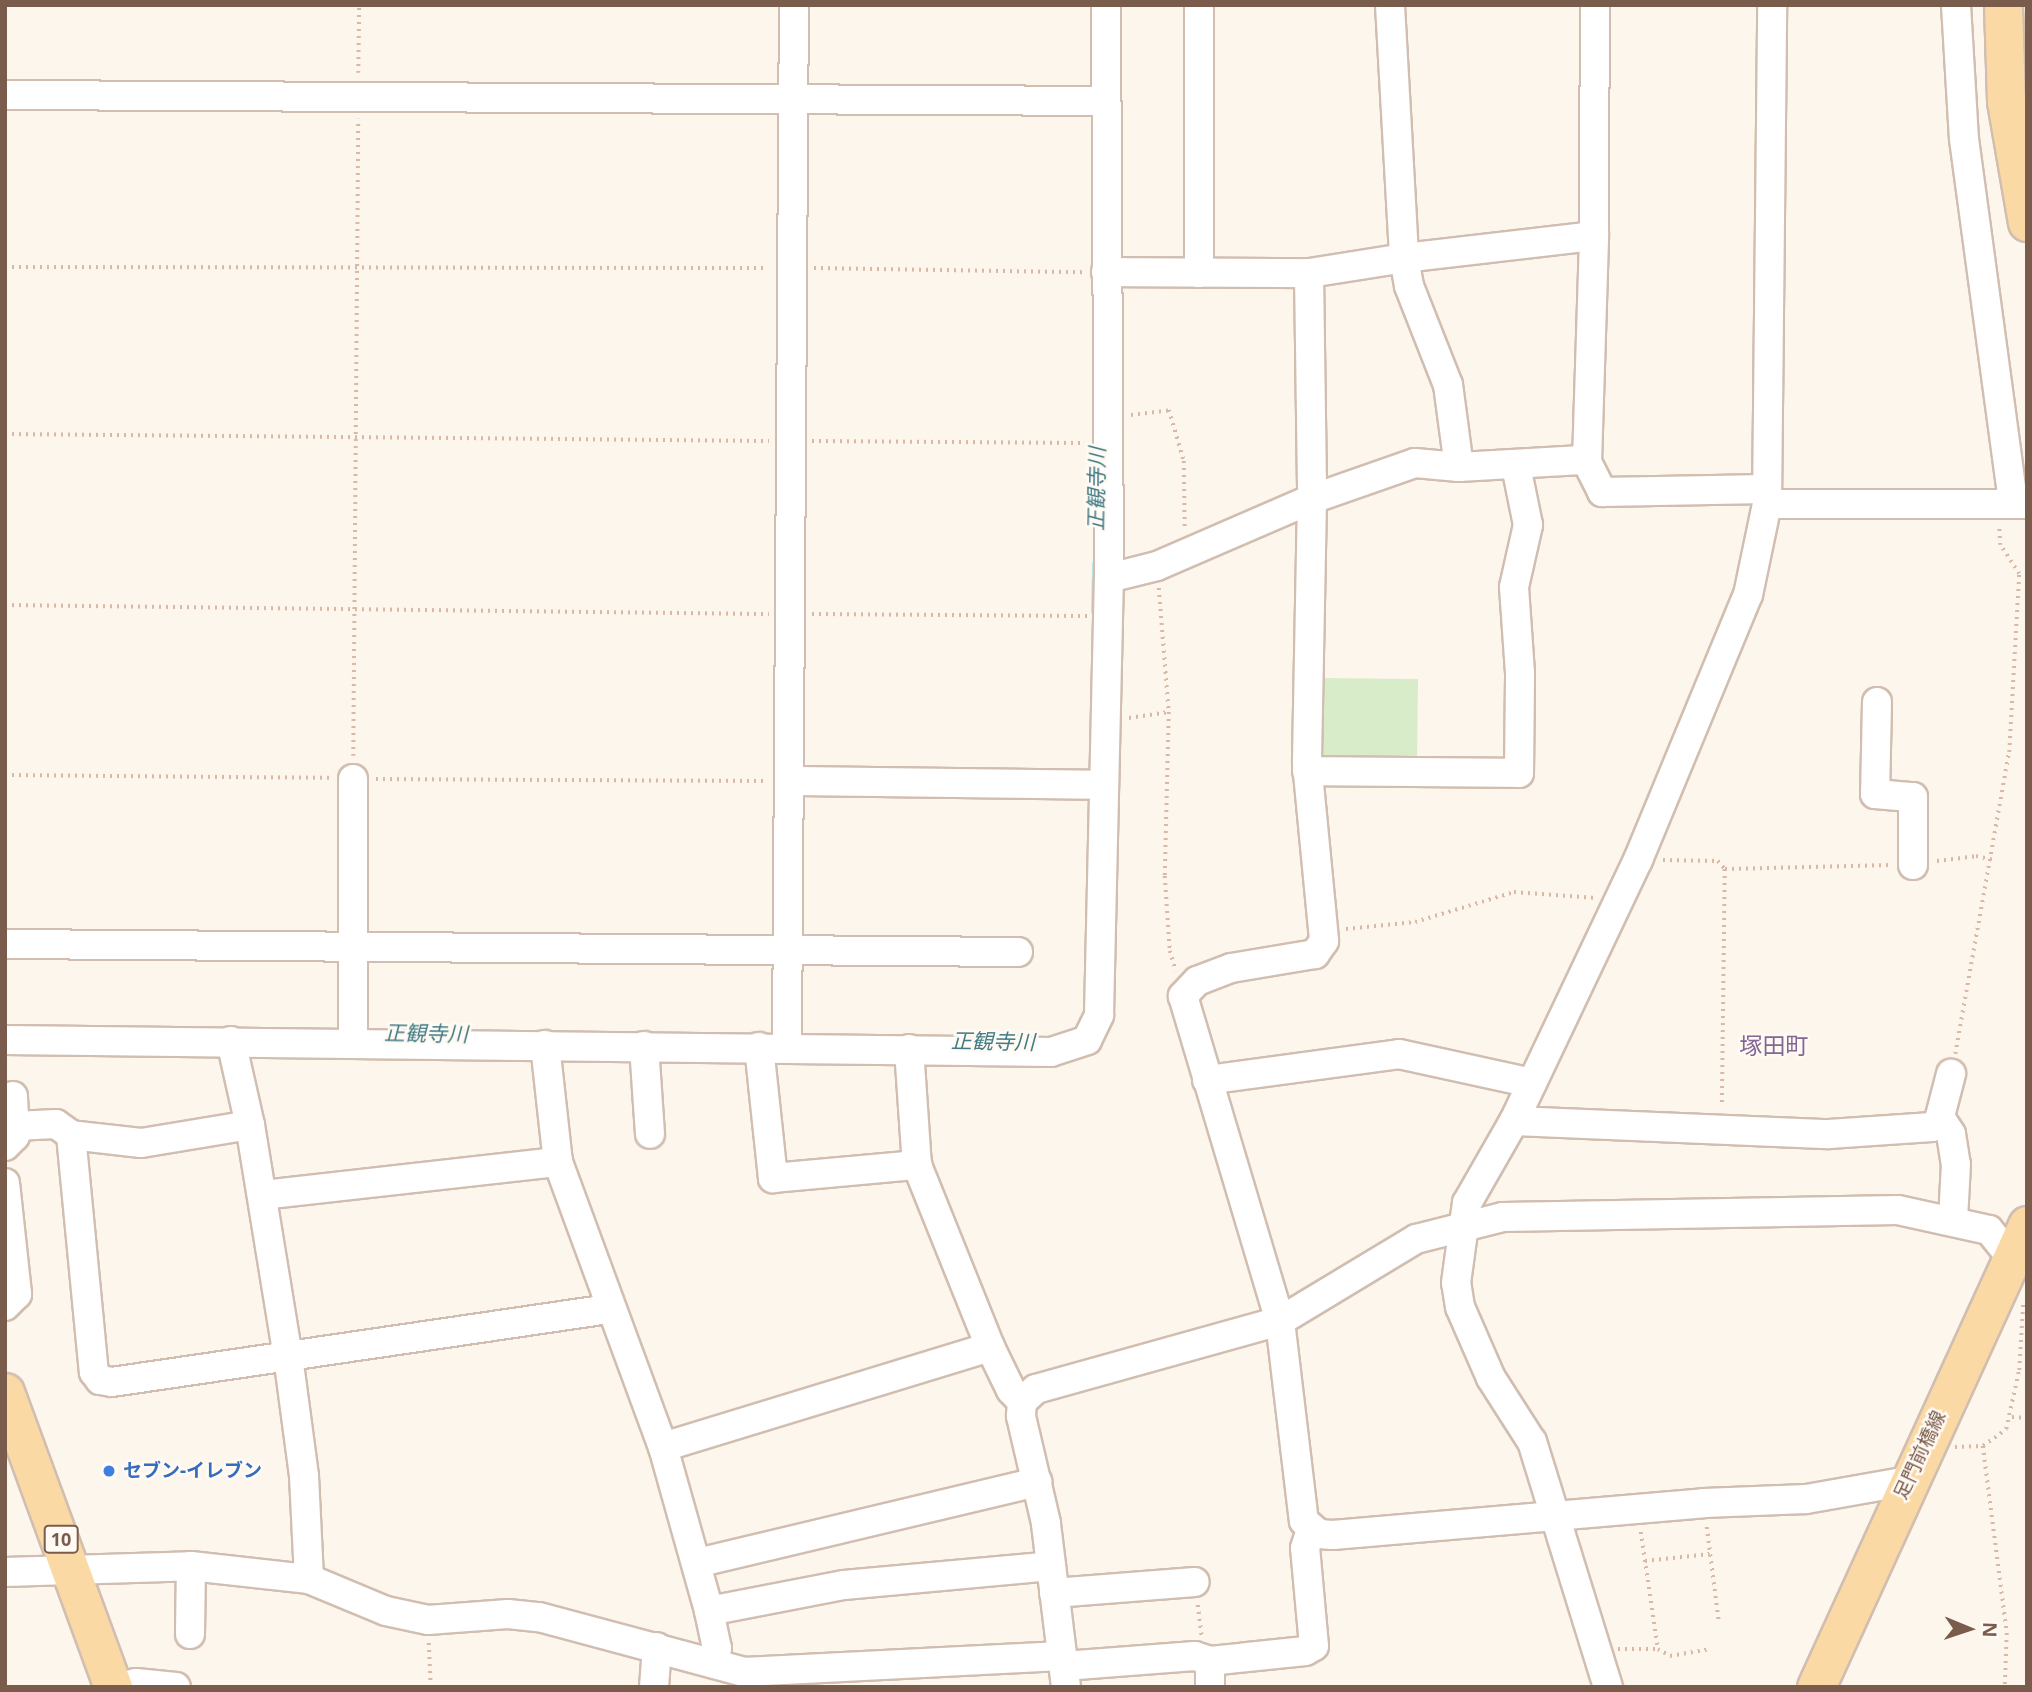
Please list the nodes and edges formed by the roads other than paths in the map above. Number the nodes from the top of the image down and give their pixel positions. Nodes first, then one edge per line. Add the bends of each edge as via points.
1 (794, 5) edge
2 (1199, 5) edge
3 (1390, 5) edge
4 (1595, 5) edge
5 (1772, 5) edge
6 (1955, 5) edge
7 (2003, 5) edge
8 (1107, 6) edge
9 (5, 95) edge
10 (794, 97) junction
11 (1105, 101) junction
12 (2027, 222) edge
13 (1594, 236) junction
14 (1404, 258) junction
15 (1106, 272) junction
16 (1309, 272) junction
17 (1199, 273) junction
18 (1587, 462) junction
19 (1516, 466) junction
20 (1460, 467) junction
21 (1767, 497) junction
22 (1311, 499) junction
23 (2014, 503) edge
24 (1109, 578) junction
25 (1877, 702) dead end
26 (1307, 771) junction
27 (352, 779) road end
28 (790, 781) junction
29 (1102, 785) junction
30 (1913, 865) road end
31 (5, 944) edge
32 (354, 946) junction
33 (788, 949) junction
34 (1018, 952) dead end
35 (5, 1040) edge
36 (231, 1041) junction
37 (353, 1043) junction
38 (545, 1045) junction
39 (644, 1046) junction
40 (759, 1047) junction
41 (787, 1047) junction
42 (909, 1049) junction
43 (1951, 1074) road end
44 (1207, 1080) junction
45 (1532, 1083) junction
46 (13, 1096) dead end
47 (1940, 1117) junction
48 (1514, 1121) junction
49 (250, 1125) junction
50 (71, 1135) junction
51 (650, 1135) dead end
52 (10, 1136) edge
53 (558, 1161) junction
54 (917, 1166) junction
55 (5, 1183) edge
56 (262, 1195) junction
57 (1953, 1220) junction
58 (1465, 1224) junction
59 (2027, 1224) edge
60 (2010, 1256) junction
61 (5, 1306) edge
62 (609, 1309) junction
63 (1280, 1321) junction
64 (990, 1347) junction
65 (288, 1356) junction
66 (5, 1392) edge
67 (1022, 1402) junction
68 (663, 1447) junction
69 (1915, 1466) junction
70 (1038, 1482) junction
71 (1556, 1517) junction
72 (804, 1523) dead end
73 (1311, 1530) junction
74 (695, 1554) junction
75 (191, 1566) junction
76 (5, 1572) edge
77 (75, 1573) junction
78 (309, 1579) junction
79 (1053, 1580) junction
80 (1195, 1582) road end
81 (709, 1611) junction
82 (190, 1634) dead end
83 (657, 1647) junction
84 (714, 1664) junction
85 (1064, 1670) edge
86 (1210, 1674) edge
87 (746, 1680) edge
88 (113, 1687) edge
89 (119, 1687) edge
90 (176, 1687) edge
91 (654, 1687) edge
92 (1608, 1687) edge
93 (1816, 1687) edge

1 - 10 street
2 - 17 street
3 - 14 street
4 - 13 street
5 - 21 street
6 - 23 street via 1964,139
7 - 12 main road via 2006,101
8 - 11 street
9 - 10 street
10 - 11 street
10 - 28 street
11 - 15 street
13 - 14 street
13 - 18 street
14 - 16 street
14 - 20 street via 1409,286 1448,385
15 - 17 street
15 - 24 street
16 - 17 street
16 - 22 street
18 - 19 street
18 - 21 street via 1602,492
19 - 20 street
19 - 26 street via 1528,525 1514,587 1520,673 1519,773
20 - 22 street via 1415,463
21 - 23 street
21 - 45 street via 1748,595 1638,860
22 - 24 street via 1157,566
22 - 26 street
24 - 29 street
25 - 30 street via 1875,794 1913,796
26 - 44 street via 1324,932 1321,949 1315,954 1231,968 1197,981 1183,996
27 - 32 street
28 - 29 street
28 - 33 street
29 - 42 street via 1096,1030 1073,1048 1051,1052
31 - 32 street
32 - 33 street
32 - 37 street
33 - 34 street
33 - 41 street
35 - 36 street
36 - 37 street
36 - 49 street
37 - 38 street
38 - 39 street
38 - 53 street
39 - 40 street
39 - 51 street
40 - 41 street
40 - 54 street via 773,1178
41 - 42 street
42 - 54 street
43 - 47 street
44 - 45 street via 1399,1054
44 - 63 street
45 - 48 street
46 - 52 street
47 - 48 street via 1931,1127 1829,1134
47 - 57 street via 1951,1134 1956,1164
48 - 58 street via 1467,1203
49 - 50 street via 141,1143
49 - 56 street
50 - 52 street via 56,1124
50 - 65 street via 94,1372 100,1380
53 - 56 street
53 - 62 street
54 - 64 street
55 - 61 street via 17,1294
56 - 65 street
57 - 58 street via 1898,1210 1854,1209 1527,1216
57 - 60 street via 1989,1230
58 - 63 street via 1416,1239
58 - 71 street via 1457,1283 1460,1307 1491,1378 1532,1442
59 - 60 main road, 足門前橋線
60 - 69 main road, 足門前橋線
62 - 65 street
62 - 68 street
63 - 67 street via 1036,1389
63 - 73 street via 1302,1513
64 - 67 street
64 - 68 street
65 - 78 street via 304,1476
66 - 77 main road, 10
67 - 70 street via 1021,1416
68 - 74 street
69 - 71 street via 1806,1499
69 - 93 main road, 足門前橋線
70 - 74 street
70 - 79 street
71 - 73 street via 1334,1535
71 - 92 street
72 - 74 street
73 - 86 street via 1305,1548 1314,1646
74 - 81 street
75 - 77 street
75 - 78 street
75 - 82 street
76 - 77 street
77 - 88 main road, 10
78 - 83 street via 386,1611 428,1620 529,1616
79 - 80 street
79 - 81 street via 844,1586
79 - 85 street
81 - 84 street via 717,1648
83 - 84 street
83 - 91 street
84 - 87 street
85 - 86 street via 1195,1656
85 - 87 street
89 - 90 street via 136,1683

